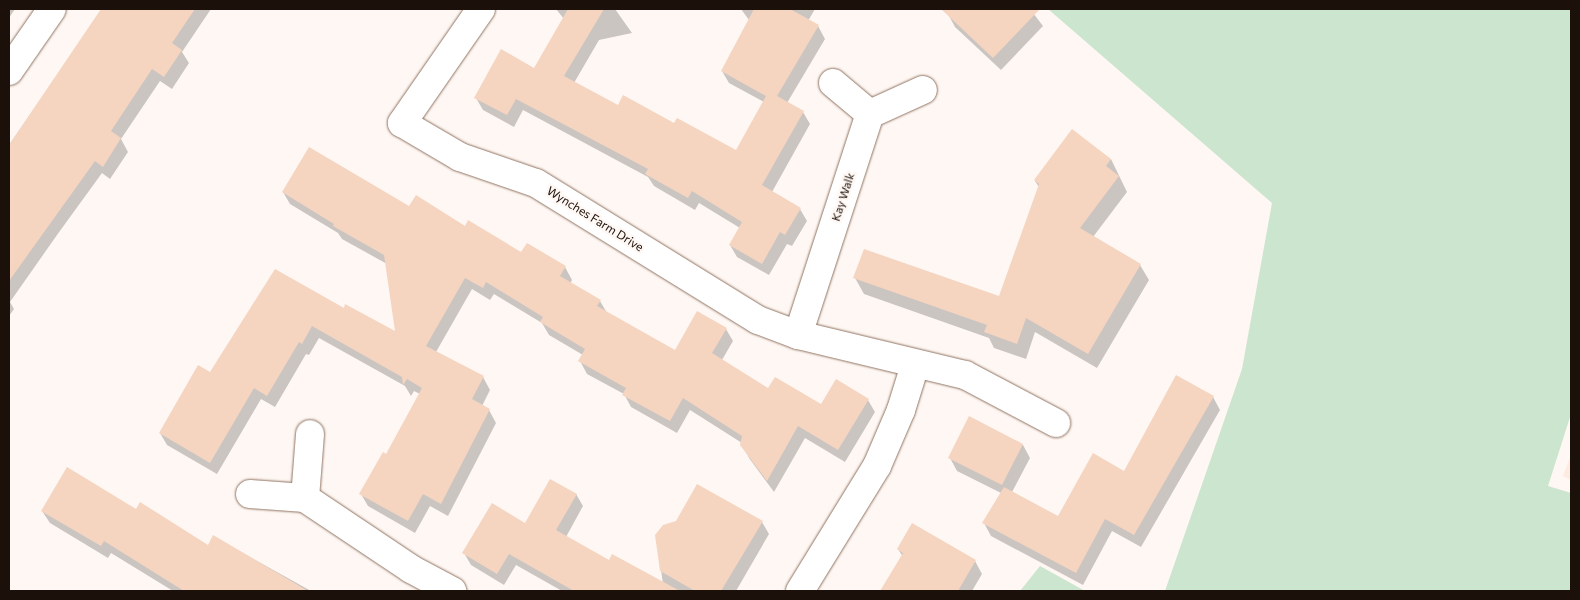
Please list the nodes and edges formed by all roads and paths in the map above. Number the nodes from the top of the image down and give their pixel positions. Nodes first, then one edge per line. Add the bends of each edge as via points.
1 (52, 9) edge
2 (481, 9) edge
3 (9, 71) edge
4 (833, 83) dead end
5 (923, 90) dead end
6 (870, 114) junction
7 (798, 335) junction
8 (915, 365) junction
9 (1056, 423) dead end
10 (310, 434) dead end
11 (250, 494) dead end
12 (305, 498) junction
13 (452, 591) edge
14 (800, 591) edge

1 - 3 street
2 - 7 street, Wynches Farm Drive via 402,123 460,157 536,183 758,320
4 - 6 street
5 - 6 street
6 - 7 street, Kay Walk
7 - 8 street, Wynches Farm Drive
8 - 9 street, Wynches Farm Drive via 965,375
8 - 14 street via 901,410 877,466
10 - 12 street
11 - 12 street
12 - 13 street via 411,569

